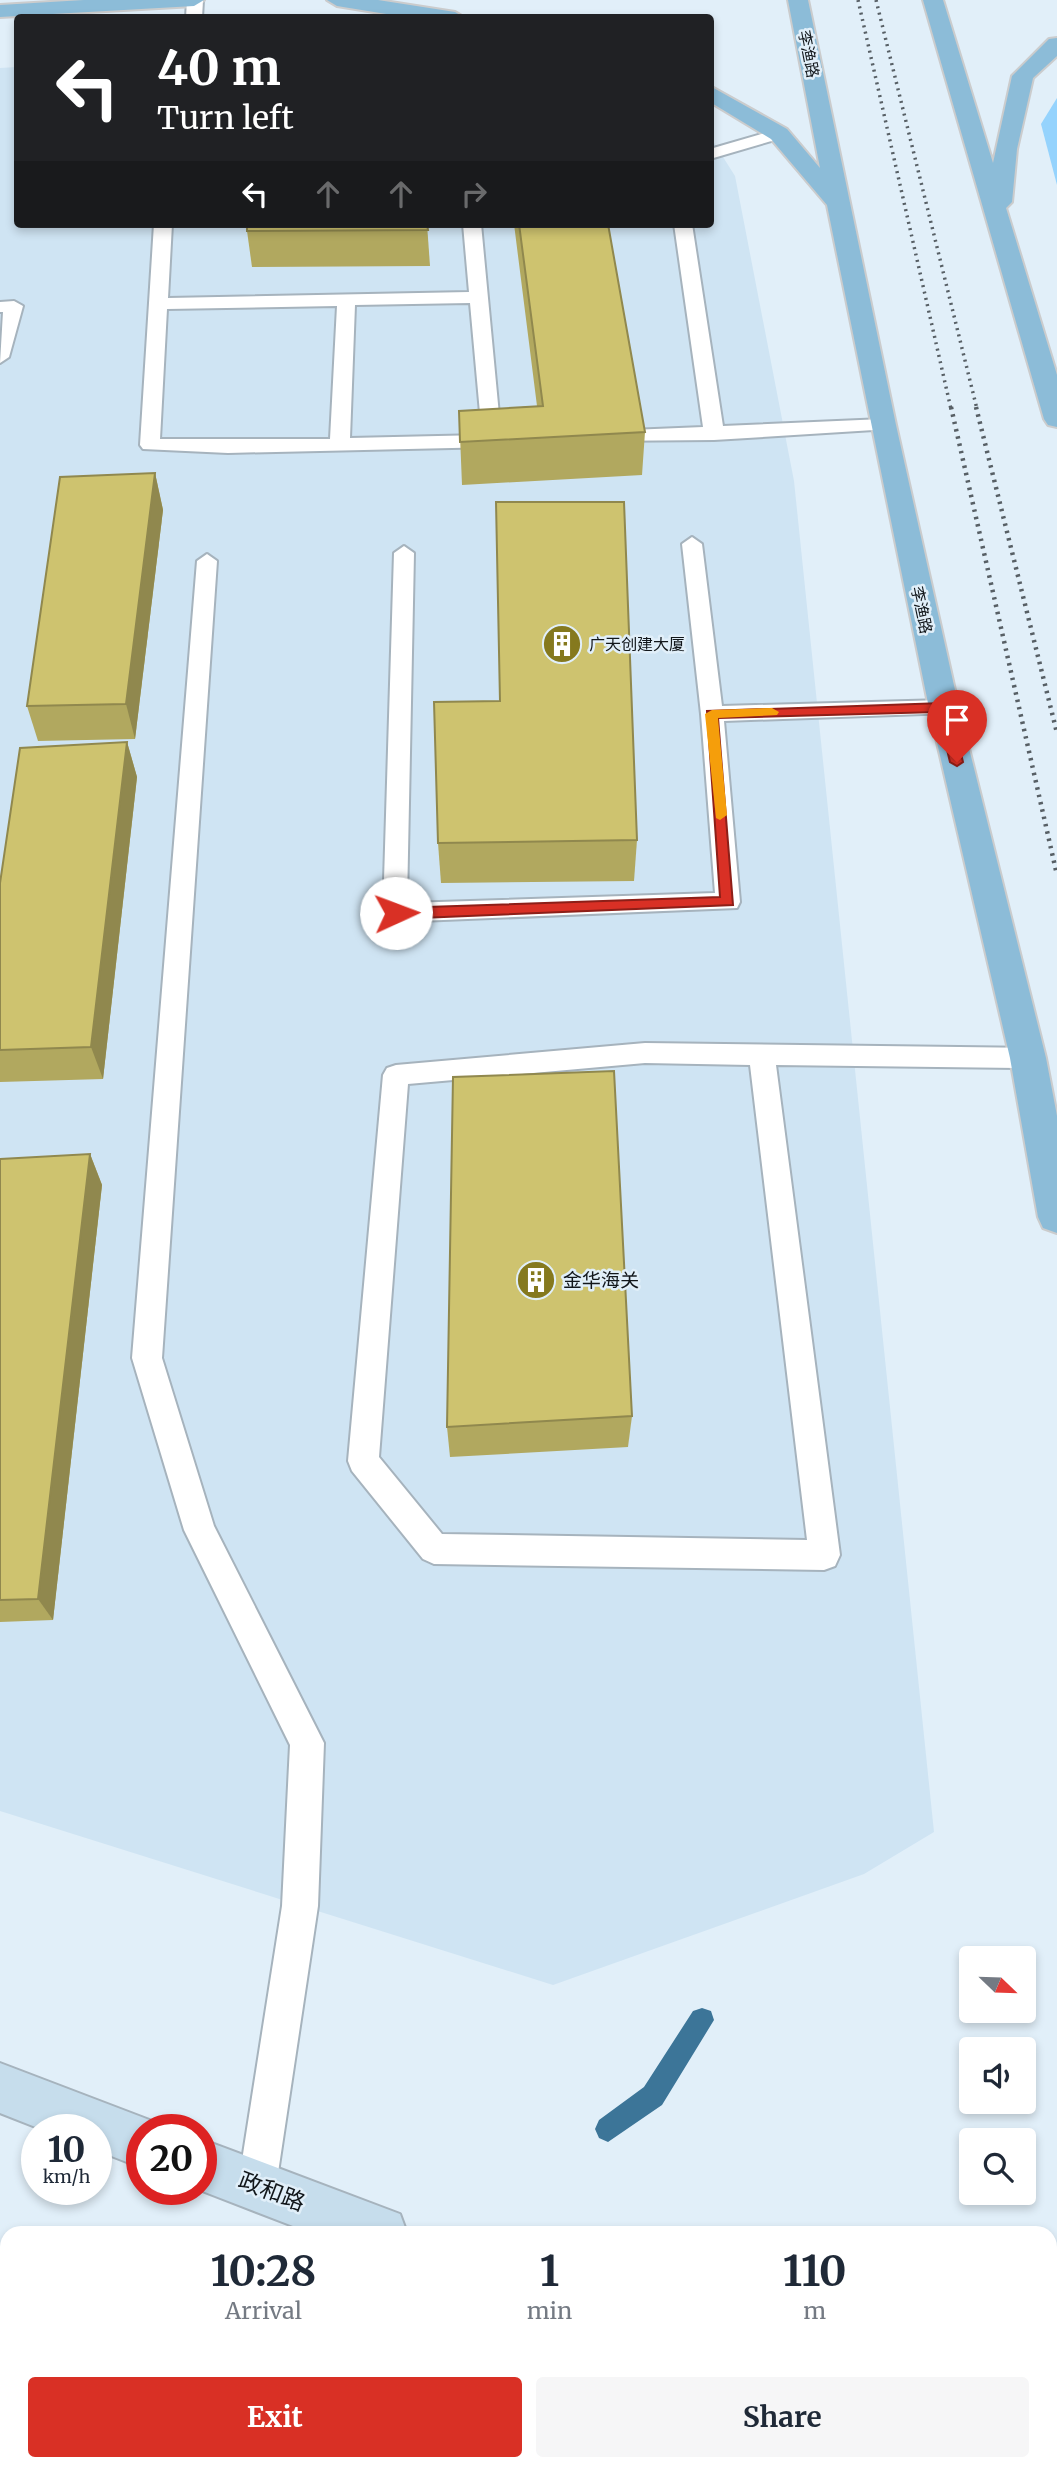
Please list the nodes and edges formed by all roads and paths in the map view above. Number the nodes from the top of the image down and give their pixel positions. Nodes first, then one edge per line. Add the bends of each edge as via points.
1 (195, 0) edge
2 (337, 0) edge
3 (798, 0) edge
4 (933, 0) edge
5 (0, 11) edge
6 (429, 14) edge
7 (1057, 44) edge
8 (714, 94) edge
9 (779, 134) junction
10 (714, 153) edge
11 (838, 203) junction
12 (998, 218) junction
13 (163, 228) edge
14 (472, 228) edge
15 (683, 228) edge
16 (478, 297) junction
17 (346, 300) junction
18 (158, 304) junction
19 (0, 307) edge
20 (0, 357) edge
21 (1057, 419) edge
22 (883, 425) junction
23 (714, 434) junction
24 (589, 438) edge
25 (519, 440) edge
26 (492, 441) junction
27 (340, 446) junction
28 (692, 544) dead end
29 (404, 553) dead end
30 (207, 561) dead end
31 (944, 708) junction
32 (712, 714) junction
33 (762, 1054) junction
34 (1028, 1058) junction
35 (1057, 1217) edge
36 (0, 2088) edge
37 (126, 2136) edge
38 (217, 2171) edge
39 (257, 2186) junction
40 (363, 2226) edge

1 - 5 main road
2 - 6 main road
3 - 11 main road, 李渔路
4 - 12 main road
7 - 12 main road via 1023,76 1006,149
8 - 9 main road
9 - 10 lane
9 - 11 main road
11 - 22 main road, 李渔路
12 - 21 main road
13 - 18 lane
14 - 16 lane
15 - 23 lane
16 - 17 lane
16 - 26 lane
17 - 18 lane
17 - 27 lane
18 - 27 lane via 150,445
19 - 20 lane via 14,306
22 - 23 lane
22 - 31 main road, 李渔路
23 - 24 lane
25 - 26 lane
26 - 27 lane
28 - 32 lane
29 - 32 lane via 396,913 728,902
30 - 39 lane via 147,1358 200,1530 307,1743 300,1906
31 - 32 lane
31 - 34 main road, 李渔路
33 - 33 lane via 645,1053 396,1075 363,1461 434,1549 824,1555
33 - 34 lane
34 - 35 main road, 李渔路
36 - 37 street
38 - 39 street, 政和路
39 - 40 street, 政和路

